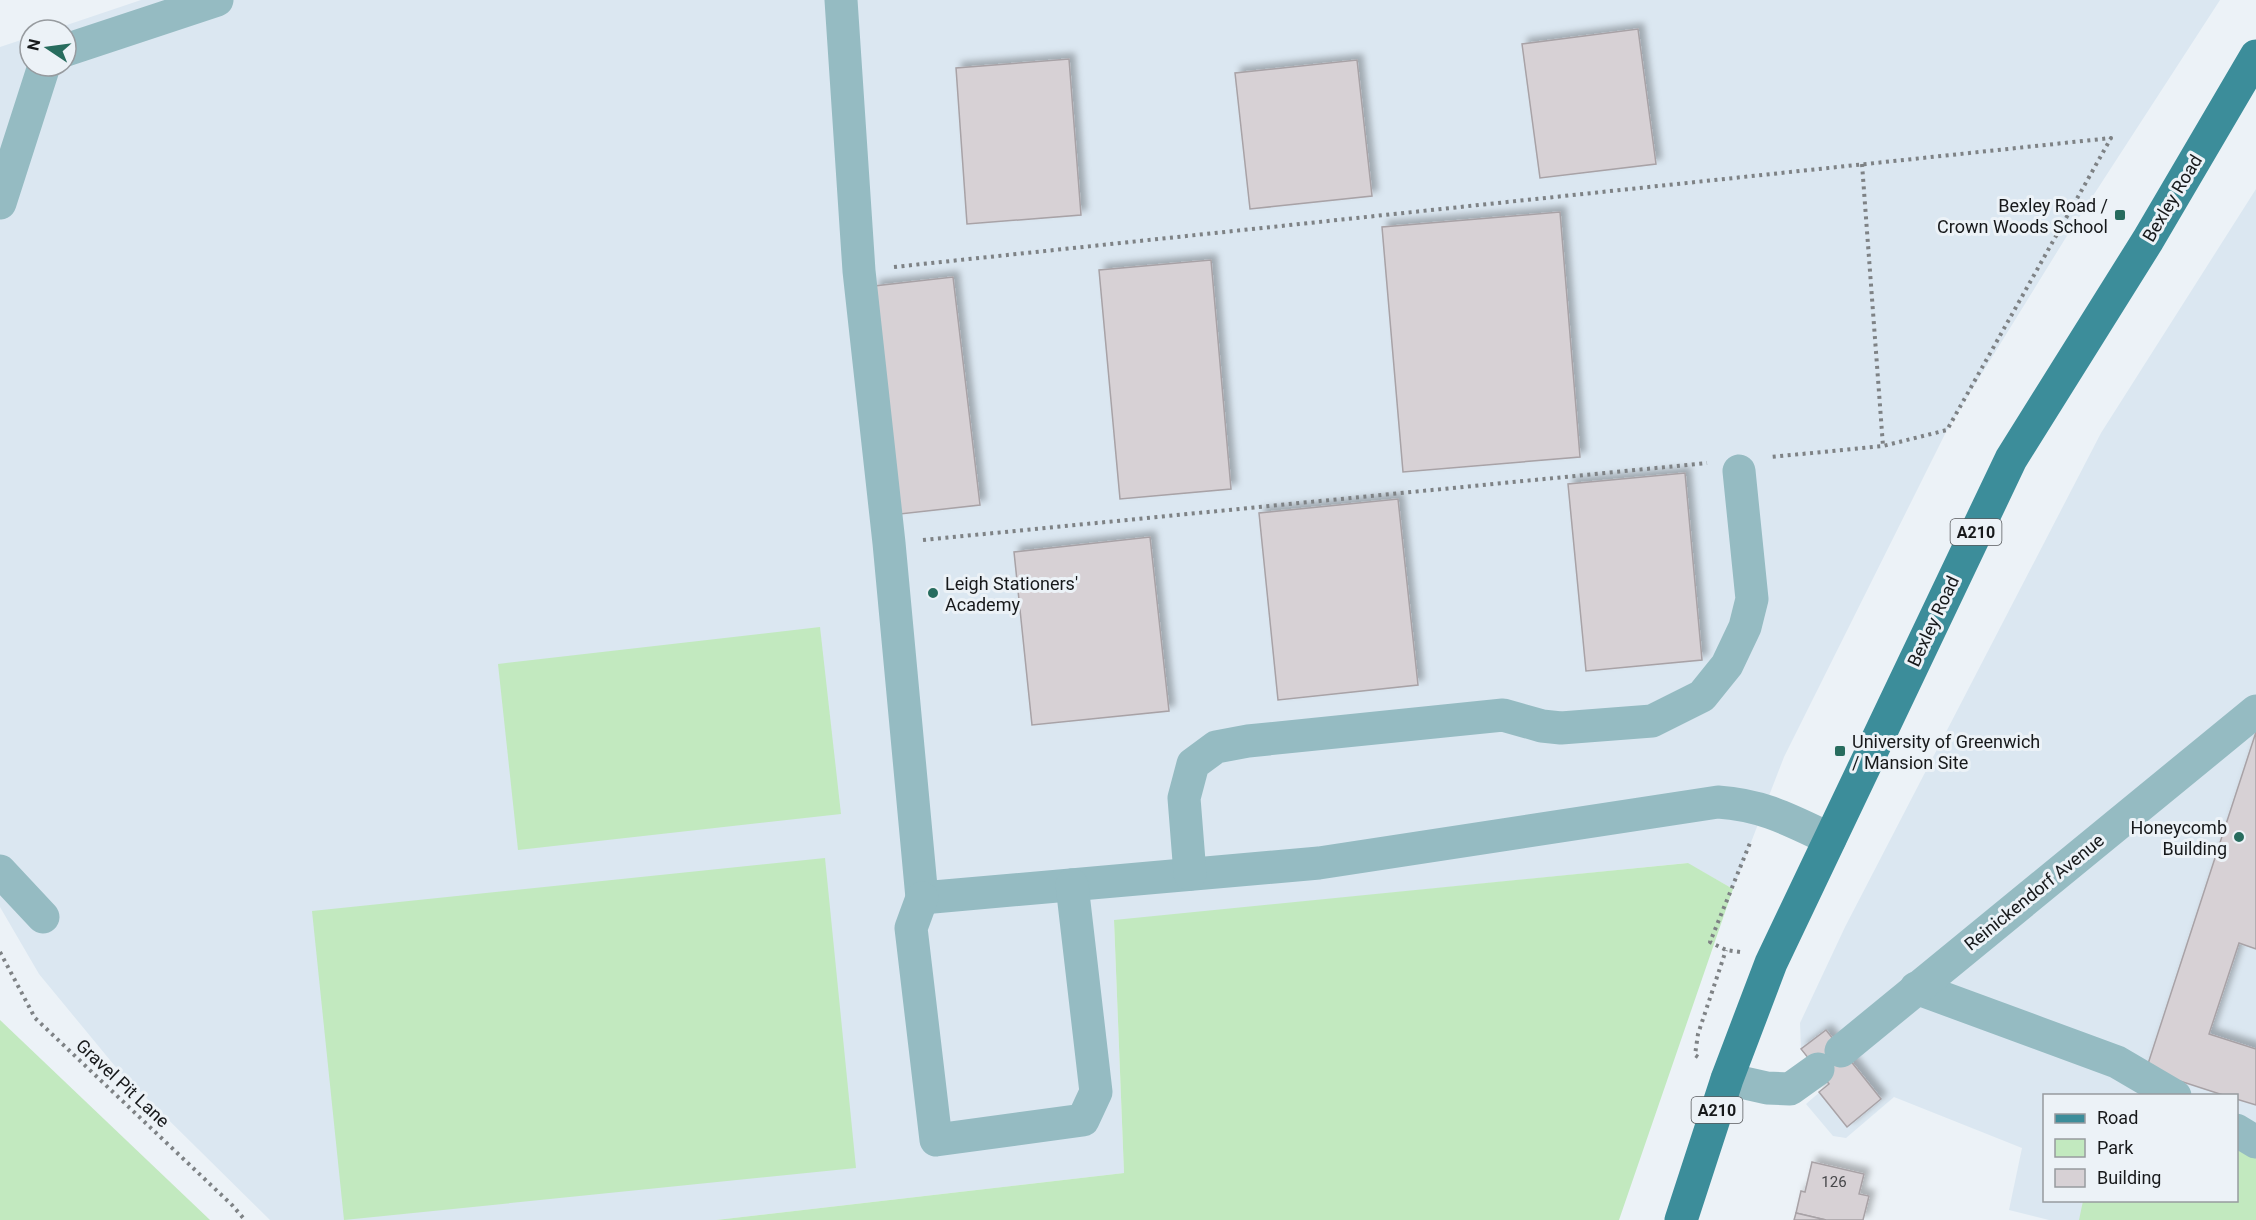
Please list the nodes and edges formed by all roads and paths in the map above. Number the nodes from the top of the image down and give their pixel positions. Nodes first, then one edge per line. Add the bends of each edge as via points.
1 (217, 0) edge
2 (841, 0) edge
3 (78, 46) edge
4 (2256, 56) edge
5 (40, 78) edge
6 (1862, 164) junction
7 (0, 203) edge
8 (858, 271) junction
9 (1883, 446) junction
10 (1740, 464) junction
11 (890, 543) junction
12 (2256, 711) edge
13 (1830, 839) junction
14 (1752, 840) dead end
15 (0, 871) edge
16 (1190, 874) junction
17 (1072, 885) junction
18 (922, 898) junction
19 (43, 917) dead end
20 (1726, 950) junction
21 (0, 952) edge
22 (1740, 952) dead end
23 (1916, 988) junction
24 (1695, 1055) dead end
25 (1727, 1079) junction
26 (2173, 1094) edge
27 (2238, 1131) edge
28 (2256, 1142) edge
29 (245, 1220) edge
30 (1681, 1220) edge

1 - 3 street
2 - 8 street
4 - 13 main road, Bexley Road / A210 via 2148,240 2011,459
5 - 7 street
6 - 8 path
6 - 9 path
6 - 9 path via 2111,138 1947,430
8 - 11 street
9 - 10 path
10 - 11 path
10 - 16 street via 1752,599 1745,627 1726,666 1702,696 1652,721 1561,728 1503,715 1216,747 1193,764 1184,798
11 - 18 street
12 - 23 street, Reinickendorf Avenue
13 - 16 street via 1765,809 1718,802 1319,863
13 - 25 main road, Bexley Road / A210 via 1762,984
14 - 20 path via 1710,942
15 - 19 street
16 - 17 street
17 - 18 street
17 - 18 street via 1096,1092 1083,1120 936,1140 911,928
20 - 22 path
20 - 24 path via 1698,1034
21 - 29 path, Gravel Pit Lane via 35,1018
23 - 25 street, Reinickendorf Avenue via 1790,1089
23 - 26 street via 2117,1062
25 - 30 main road, Bexley Road / A210
27 - 28 street

